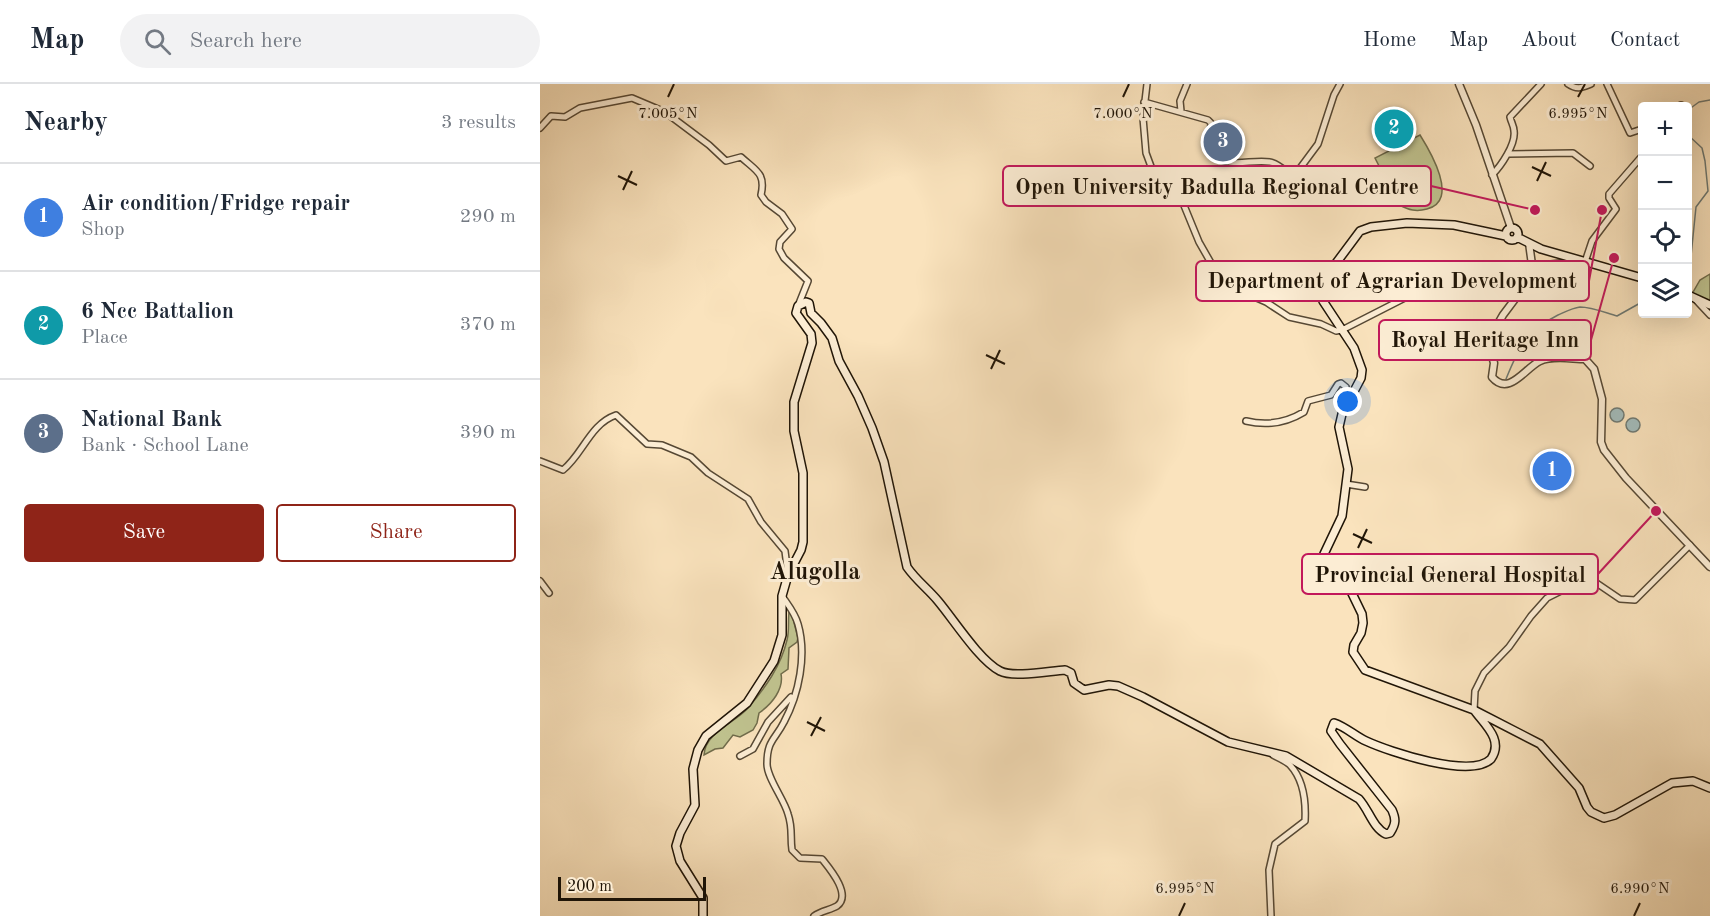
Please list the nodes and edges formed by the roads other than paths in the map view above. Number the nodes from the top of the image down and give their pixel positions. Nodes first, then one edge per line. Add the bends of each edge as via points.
1 (1147, 84) edge
2 (1187, 84) edge
3 (1340, 84) edge
4 (1459, 84) edge
5 (1541, 84) edge
6 (1568, 84) edge
7 (1591, 84) edge
8 (1607, 84) edge
9 (580, 100) dead end
10 (1144, 102) junction
11 (580, 108) junction
12 (1181, 111) junction
13 (540, 128) edge
14 (1638, 130) edge
15 (1508, 154) junction
16 (1638, 161) edge
17 (1590, 166) dead end
18 (1492, 175) junction
19 (1512, 228) junction
20 (1506, 236) junction
21 (1517, 237) junction
22 (1529, 243) junction
23 (1582, 261) junction
24 (1532, 266) junction
25 (1638, 277) edge
26 (1692, 297) edge
27 (1692, 298) edge
28 (1710, 305) edge
29 (798, 306) junction
30 (1710, 315) edge
31 (1342, 330) junction
32 (1348, 401) junction
33 (1246, 421) dead end
34 (540, 461) edge
35 (1346, 484) junction
36 (1365, 487) dead end
37 (1690, 545) junction
38 (1710, 567) edge
39 (788, 575) junction
40 (540, 581) edge
41 (549, 593) dead end
42 (782, 596) junction
43 (795, 694) junction
44 (1474, 710) junction
45 (1266, 751) junction
46 (740, 756) dead end
47 (1710, 788) edge
48 (703, 916) edge
49 (814, 916) edge
50 (1271, 916) edge

1 - 10 street
2 - 12 street via 1180,101
3 - 12 street via 1318,144 1295,175 1272,162 1236,163 1217,158 1211,147 1211,123
4 - 18 street
5 - 15 street via 1510,117 1515,132
6 - 7 street via 1581,88
8 - 14 street via 1630,133
9 - 11 street
10 - 12 street
10 - 31 street via 1146,153 1156,180 1183,203 1214,273 1289,317
11 - 13 street via 565,117 550,116
11 - 29 street via 632,98 665,112 726,161 741,157 764,182 761,195 783,214 792,229 779,249 808,281
15 - 17 street via 1573,153
15 - 18 street
16 - 23 street via 1609,194 1616,209
18 - 19 street
19 - 20 main road
19 - 21 main road
20 - 21 main road via 1510,240
20 - 31 main road via 1454,225 1407,223 1360,231 1322,282 1323,301
21 - 22 main road
22 - 23 main road
22 - 24 street
23 - 24 street
23 - 25 main road
24 - 31 street via 1453,281 1442,279
24 - 37 street via 1527,283 1491,336 1492,377 1505,384 1540,361 1585,358 1594,369 1602,399 1604,450
26 - 28 main road
27 - 30 street
29 - 39 main road via 796,314 813,343 794,402 794,431 803,473 803,542
29 - 45 main road via 808,303 811,313 832,338 839,361 858,396 884,462 907,567 980,654 999,671 1010,674 1065,670 1084,690 1118,686 1228,742
31 - 32 main road via 1362,370
32 - 33 street via 1341,382 1331,395 1308,401 1304,412 1290,420 1261,424
32 - 35 main road via 1339,427 1347,456
34 - 39 street via 563,470 574,462 605,419 616,415 646,444 662,445 691,457 748,499 784,551
35 - 36 street
35 - 44 main road via 1342,516 1324,554 1327,564 1347,583 1362,614 1361,633 1353,652 1356,659 1365,670
37 - 38 street
37 - 44 street via 1635,600 1620,599 1595,582 1583,580 1547,598 1484,673 1475,691
39 - 42 main road
40 - 41 street
42 - 43 street via 794,612 802,644
42 - 48 main road via 782,635 774,661 747,703 706,736 693,769 695,805 676,846 680,861 703,898
43 - 46 street via 768,722 753,749
43 - 49 street via 784,723 768,744 767,766 788,811 793,830 792,850 800,858 822,859 841,890 838,905
44 - 45 main road via 1496,744 1491,759 1478,766 1421,760 1366,741 1334,723 1331,731 1392,810 1395,825 1386,834 1359,800 1286,756
44 - 47 main road via 1540,744 1579,788 1587,807 1604,818 1672,783 1693,781
45 - 50 street via 1289,764 1299,779 1306,807 1305,821 1275,844 1269,870

